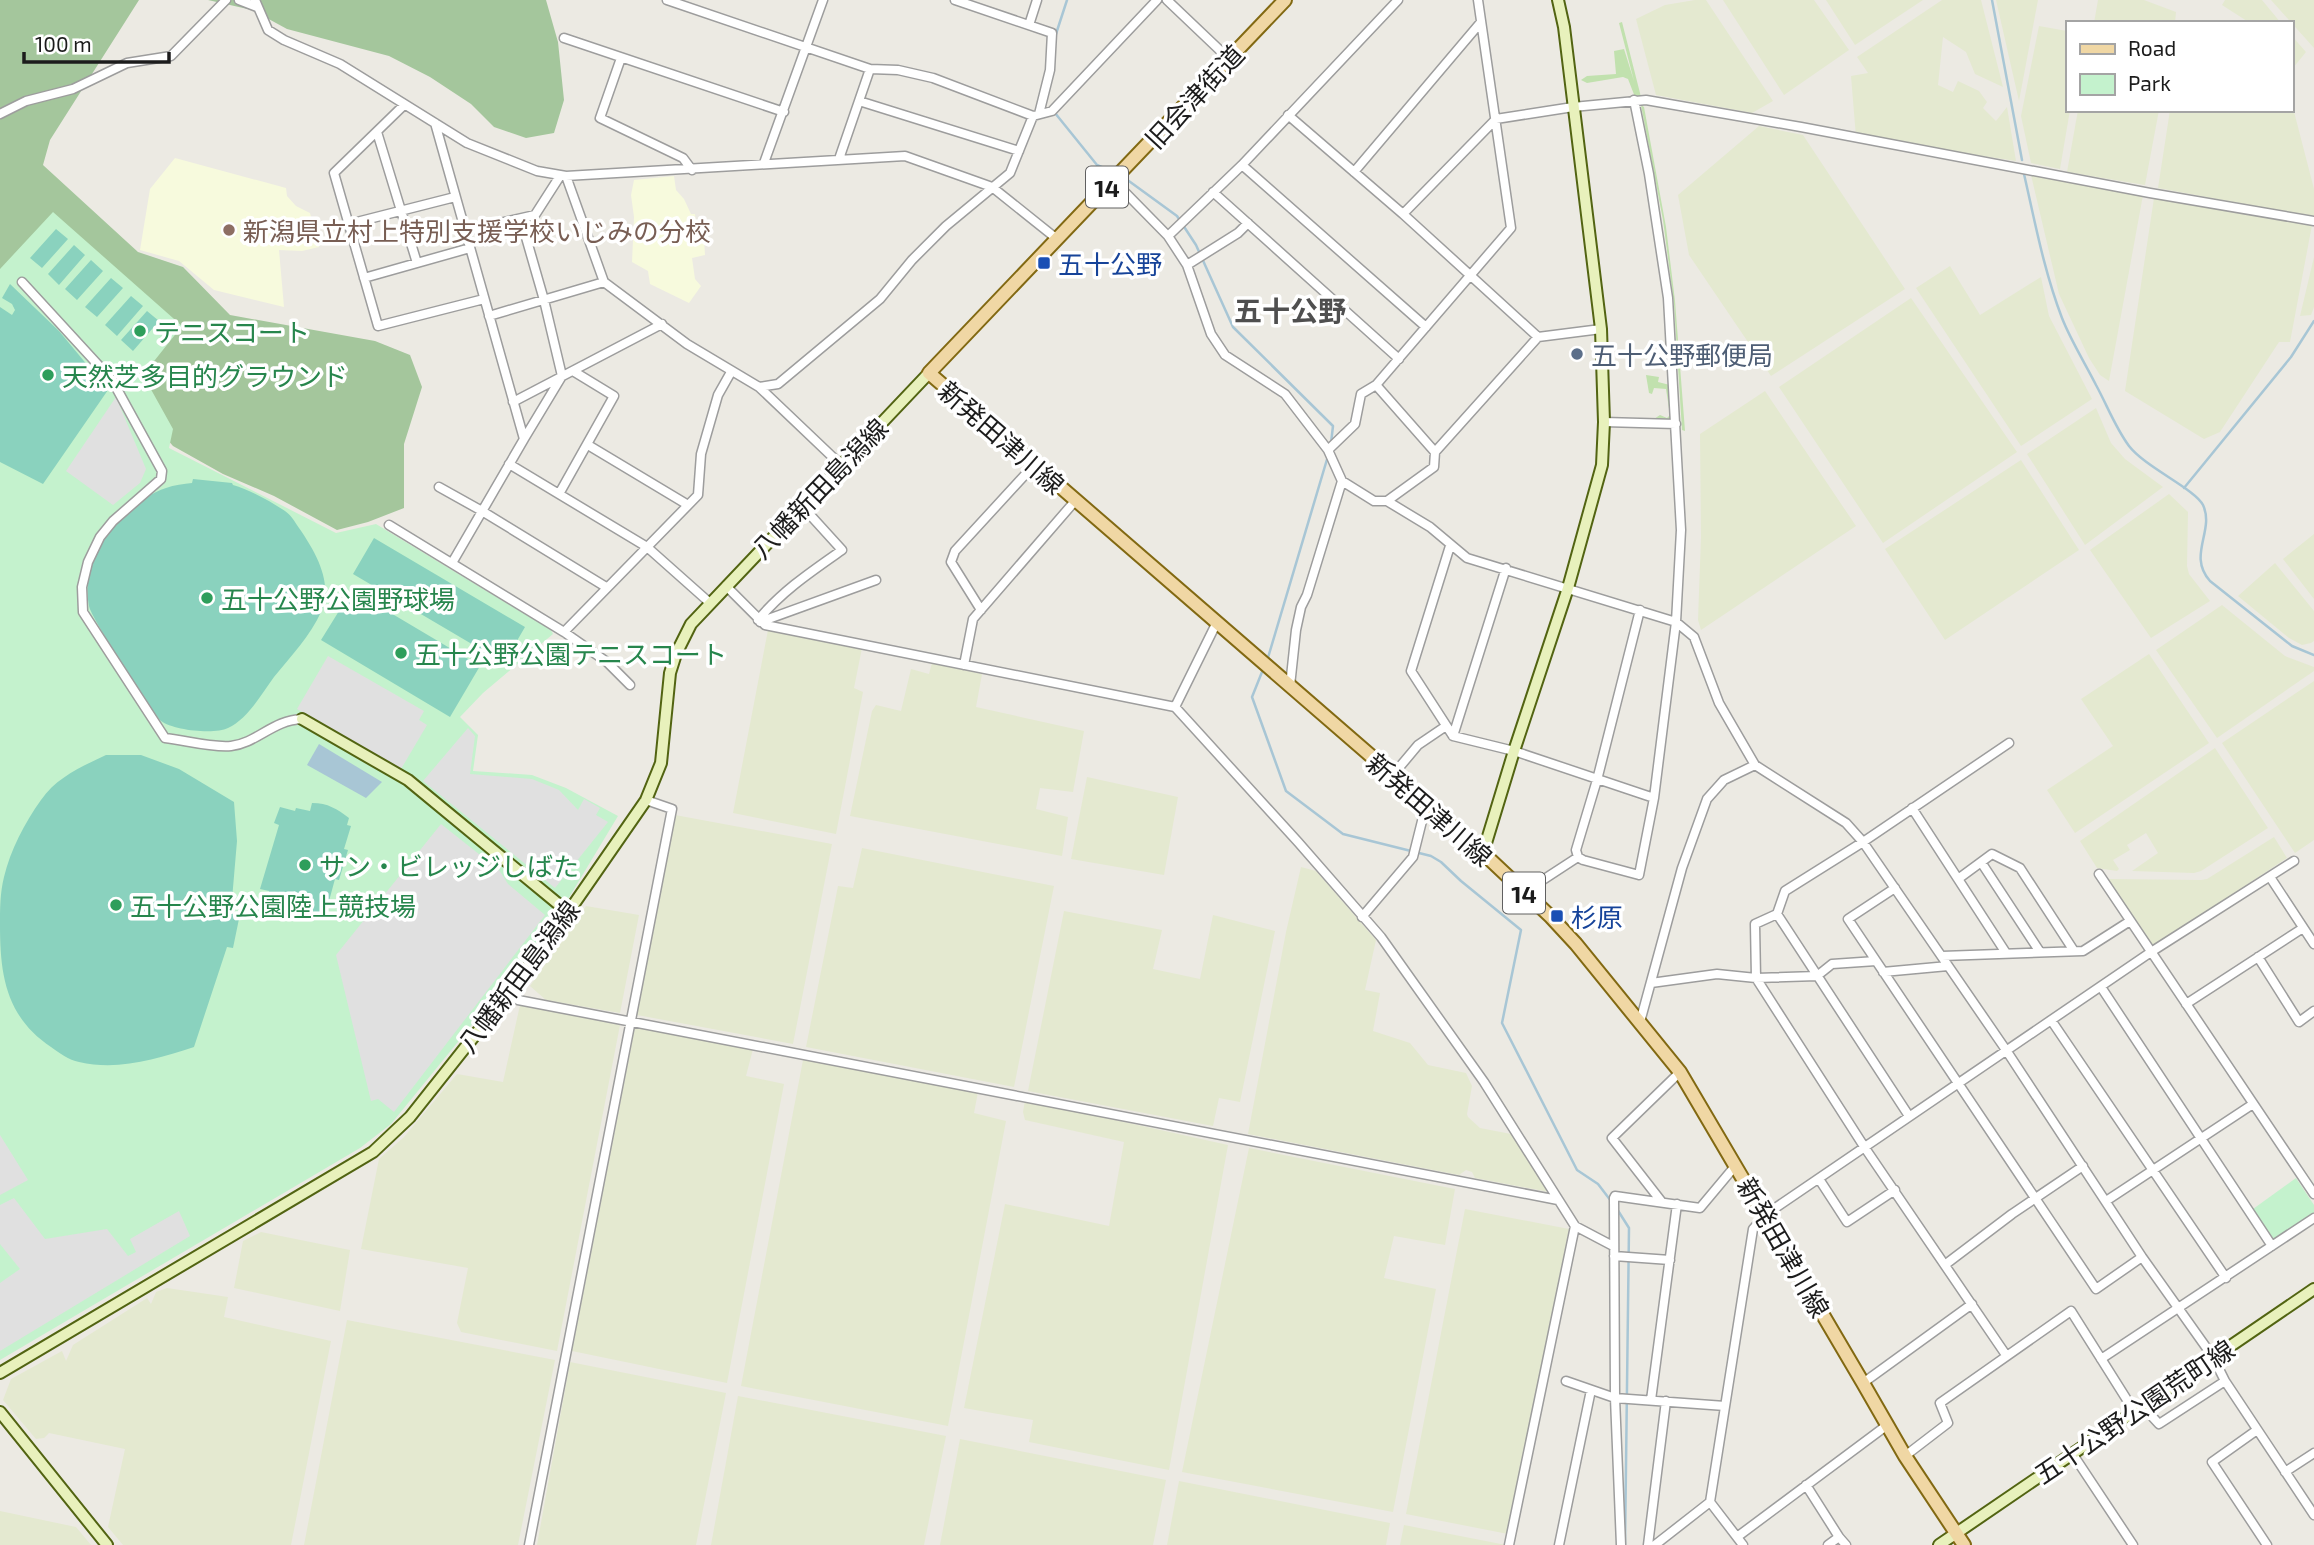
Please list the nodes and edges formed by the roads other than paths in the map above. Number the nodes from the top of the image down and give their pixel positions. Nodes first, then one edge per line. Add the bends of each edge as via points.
1 (226, 0) edge
2 (239, 0) edge
3 (669, 0) edge
4 (823, 0) edge
5 (955, 0) edge
6 (1037, 0) edge
7 (1157, 0) edge
8 (1167, 0) edge
9 (1285, 0) edge
10 (1398, 0) edge
11 (1478, 0) edge
12 (1558, 0) edge
13 (256, 3) edge
14 (1481, 22) junction
15 (1029, 25) junction
16 (564, 38) dead end
17 (807, 48) junction
18 (621, 58) junction
19 (1229, 59) junction
20 (870, 69) junction
21 (1634, 100) junction
22 (859, 101) junction
23 (404, 105) junction
24 (1573, 107) junction
25 (784, 112) junction
26 (0, 114) edge
27 (1036, 115) junction
28 (1288, 115) junction
29 (1496, 119) junction
30 (435, 123) junction
31 (377, 132) junction
32 (1019, 151) junction
33 (839, 159) junction
34 (764, 163) junction
35 (1242, 164) junction
36 (692, 170) junction
37 (1354, 172) junction
38 (563, 176) junction
39 (1114, 181) junction
40 (992, 187) junction
41 (1213, 192) junction
42 (456, 197) junction
43 (401, 211) junction
44 (1403, 214) junction
45 (522, 220) junction
46 (2314, 221) edge
47 (1248, 223) junction
48 (349, 224) junction
49 (465, 231) junction
50 (1168, 236) junction
51 (1057, 239) junction
52 (470, 247) junction
53 (417, 263) junction
54 (1187, 265) junction
55 (1471, 276) junction
56 (364, 278) junction
57 (22, 282) dead end
58 (604, 282) junction
59 (484, 299) junction
60 (544, 299) junction
61 (489, 316) junction
62 (662, 324) junction
63 (1426, 327) junction
64 (1601, 329) junction
65 (1538, 337) junction
66 (1399, 359) junction
67 (573, 371) junction
68 (731, 372) junction
69 (929, 373) junction
70 (562, 376) junction
71 (1376, 385) junction
72 (759, 387) junction
73 (513, 402) junction
74 (1604, 422) junction
75 (1676, 424) junction
76 (524, 439) junction
77 (588, 444) junction
78 (1328, 450) junction
79 (1435, 452) junction
80 (509, 464) junction
81 (841, 465) junction
82 (1034, 465) junction
83 (1342, 481) junction
84 (439, 487) dead end
85 (559, 494) junction
86 (1075, 501) junction
87 (1387, 501) junction
88 (688, 505) junction
89 (802, 506) junction
90 (482, 511) junction
91 (389, 525) dead end
92 (1450, 546) junction
93 (647, 547) junction
94 (452, 563) junction
95 (1506, 568) junction
96 (876, 580) dead end
97 (726, 586) junction
98 (606, 587) junction
99 (1568, 588) junction
100 (710, 603) junction
101 (981, 610) junction
102 (1640, 610) junction
103 (759, 621) junction
104 (1676, 621) junction
105 (1216, 624) junction
106 (564, 632) junction
107 (964, 665) junction
108 (630, 685) dead end
109 (1290, 687) junction
110 (1175, 707) junction
111 (302, 719) joint
112 (1446, 726) junction
113 (1453, 736) junction
114 (2009, 743) dead end
115 (1514, 751) junction
116 (1755, 765) junction
117 (1392, 776) junction
118 (1597, 780) junction
119 (1654, 798) junction
120 (646, 800) junction
121 (1426, 805) junction
122 (1912, 808) junction
123 (1863, 842) junction
124 (1483, 853) junction
125 (1578, 857) junction
126 (2294, 861) dead end
127 (1981, 862) junction
128 (2099, 874) dead end
129 (2270, 877) junction
130 (1958, 879) junction
131 (1895, 888) junction
132 (1523, 892) junction
133 (568, 912) junction
134 (1777, 914) junction
135 (1362, 917) junction
136 (2130, 921) junction
137 (2303, 928) junction
138 (2314, 944) edge
139 (2074, 951) junction
140 (2040, 952) junction
141 (2151, 952) junction
142 (2007, 953) junction
143 (1942, 956) junction
144 (2258, 957) junction
145 (1877, 961) junction
146 (1948, 966) junction
147 (1883, 972) junction
148 (1818, 976) junction
149 (1756, 978) junction
150 (1651, 983) junction
151 (2101, 986) junction
152 (510, 991) junction
153 (2186, 1004) junction
154 (2314, 1011) edge
155 (2051, 1020) junction
156 (632, 1021) junction
157 (1640, 1022) junction
158 (2006, 1050) junction
159 (1680, 1072) junction
160 (1958, 1082) junction
161 (2253, 1104) junction
162 (1909, 1116) junction
163 (2202, 1139) junction
164 (1865, 1148) junction
165 (1736, 1165) junction
166 (2083, 1166) junction
167 (2153, 1171) junction
168 (1819, 1179) junction
169 (1895, 1191) junction
170 (2314, 1194) edge
171 (2035, 1199) junction
172 (1558, 1200) junction
173 (1661, 1201) junction
174 (2106, 1201) junction
175 (1677, 1203) junction
176 (1765, 1215) junction
177 (2314, 1218) edge
178 (1575, 1226) junction
179 (1613, 1246) junction
180 (2273, 1246) junction
181 (1614, 1256) junction
182 (2142, 1257) junction
183 (1670, 1260) junction
184 (1946, 1264) junction
185 (2226, 1278) junction
186 (2314, 1289) edge
187 (1972, 1304) junction
188 (2178, 1308) junction
189 (2006, 1355) junction
190 (2213, 1357) junction
191 (2101, 1359) junction
192 (0, 1373) edge
193 (1566, 1381) dead end
194 (2225, 1381) junction
195 (1863, 1383) junction
196 (1591, 1390) junction
197 (1615, 1398) junction
198 (1651, 1399) junction
199 (1666, 1401) junction
200 (1725, 1406) junction
201 (2134, 1411) junction
202 (0, 1412) edge
203 (1886, 1426) junction
204 (2257, 1430) junction
205 (2072, 1453) junction
206 (2314, 1453) edge
207 (1905, 1456) junction
208 (2285, 1472) junction
209 (1806, 1485) junction
210 (1710, 1502) junction
211 (2314, 1515) edge
212 (1955, 1533) junction
213 (1839, 1537) junction
214 (1740, 1541) edge
215 (107, 1545) edge
216 (529, 1545) edge
217 (1509, 1545) edge
218 (1559, 1545) edge
219 (1621, 1545) edge
220 (1648, 1545) edge
221 (1655, 1545) edge
222 (1828, 1545) edge
223 (1846, 1545) edge
224 (1939, 1545) edge
225 (1964, 1545) edge
226 (2133, 1545) edge
227 (2267, 1545) edge

1 - 26 street via 171,57 127,63 72,89 26,101
2 - 13 street
3 - 17 street
4 - 17 street
5 - 15 street
6 - 15 street
7 - 27 street via 1052,111
8 - 19 street
9 - 19 main road, 旧会津街道 / 14
10 - 28 street
11 - 14 street
12 - 24 street
13 - 23 street via 268,30 340,64
14 - 29 street
14 - 37 street
15 - 27 street via 1052,33 1050,70
16 - 18 street
17 - 20 street
17 - 25 street
18 - 25 street
18 - 36 street via 600,118 683,158
19 - 39 main road, 旧会津街道 / 14
20 - 22 street
20 - 27 street via 933,78
21 - 24 street
21 - 46 street
21 - 75 street via 1668,298
22 - 32 street
22 - 33 street
23 - 30 street
23 - 31 street
24 - 29 street
24 - 64 street
25 - 34 street
27 - 32 street
28 - 35 street
28 - 37 street
29 - 44 street
29 - 55 street via 1511,228
30 - 38 street via 467,143 537,172
30 - 42 street
31 - 43 street
31 - 48 street via 334,173
32 - 40 street via 1010,173
33 - 34 street
33 - 40 street via 905,156
34 - 36 street
35 - 41 street
35 - 63 street
36 - 38 street
37 - 44 street
38 - 45 street via 535,215
38 - 58 street
39 - 50 street
39 - 51 main road, 旧会津街道 / 14
40 - 51 street
40 - 72 street via 946,226 880,299 778,384
41 - 47 street
41 - 50 street
42 - 43 street
42 - 49 street
43 - 48 street
43 - 53 street
44 - 55 street
45 - 49 street
45 - 60 street
47 - 54 street
47 - 66 street
48 - 56 street
49 - 52 street
50 - 54 street
51 - 69 main road, 旧会津街道 / 14
52 - 53 street
52 - 59 street
53 - 56 street
54 - 78 street via 1211,334 1225,355 1285,394
55 - 63 street
55 - 65 street
56 - 59 street via 378,326
57 - 111 street via 112,380 162,471 160,480 100,537 82,587 83,612 165,738 229,746 287,720
58 - 60 street
58 - 62 street
59 - 61 street
60 - 61 street
60 - 70 street
61 - 73 street
62 - 67 street
62 - 68 street
63 - 66 street
64 - 65 street
64 - 74 street
65 - 79 street
66 - 71 street
67 - 70 street
67 - 77 street via 614,396
68 - 72 street
68 - 88 street via 718,395 701,454 698,495
69 - 81 street, 八幡新田島潟線
69 - 82 main road, 新発田津川線 / 14
70 - 73 street
70 - 76 street
71 - 78 street via 1361,394 1355,424
71 - 79 street
72 - 81 street
73 - 76 street
74 - 75 street
74 - 99 street via 1602,465
75 - 104 street via 1681,530
76 - 80 street
77 - 85 street
77 - 88 street
78 - 83 street
79 - 87 street via 1434,467
80 - 85 street
80 - 90 street
81 - 89 street, 八幡新田島潟線
82 - 86 main road, 新発田津川線 / 14
82 - 101 street via 955,551 951,562
83 - 87 street via 1374,501
83 - 109 street via 1301,607
84 - 90 street
85 - 93 street
86 - 101 street
86 - 105 main road, 新発田津川線 / 14
87 - 92 street via 1430,527
88 - 93 street
89 - 97 street, 八幡新田島潟線
89 - 103 street via 842,550 803,576
90 - 94 street
90 - 98 street
91 - 94 street
92 - 95 street via 1467,558
92 - 112 street via 1411,671
93 - 98 street
93 - 100 street
94 - 106 street
95 - 99 street
95 - 113 street
96 - 103 street
97 - 100 street, 八幡新田島潟線
97 - 103 street
98 - 106 street
99 - 102 street
99 - 115 street
100 - 120 street, 八幡新田島潟線 via 691,624 676,654 661,763
101 - 107 street via 973,619
102 - 104 street
102 - 118 street
103 - 107 street
104 - 116 street via 1694,636 1719,703
104 - 119 street
105 - 109 main road, 新発田津川線 / 14
105 - 110 street
106 - 108 street via 607,662
107 - 110 street
109 - 117 main road, 新発田津川線 / 14
110 - 135 street
111 - 133 street via 408,780
112 - 113 street
112 - 117 street via 1418,745
113 - 115 street
114 - 122 street
115 - 118 street
115 - 124 street
116 - 123 street via 1846,823
116 - 150 street via 1724,780 1707,799 1682,868
117 - 121 main road, 新発田津川線 / 14
118 - 119 street
118 - 125 street via 1576,850
119 - 125 street via 1639,875
120 - 133 street, 八幡新田島潟線
120 - 156 street via 672,809
121 - 124 main road, 新発田津川線 / 14
121 - 135 street via 1413,858
122 - 123 street
122 - 130 street
123 - 131 street
123 - 134 street via 1785,891
124 - 132 main road, 新発田津川線 / 14
125 - 132 street
126 - 129 street
127 - 130 street
127 - 139 street via 1992,854 2020,868
127 - 140 street
128 - 136 street
129 - 137 street
129 - 141 street
130 - 142 street
131 - 143 street
131 - 145 street via 1848,919
132 - 157 main road, 新発田津川線 / 14 via 1576,944
133 - 152 street, 八幡新田島潟線
134 - 148 street
134 - 149 street via 1755,924
135 - 172 street via 1484,1082
136 - 139 street via 2083,951
136 - 141 street
137 - 138 street
137 - 144 street
139 - 140 street
140 - 142 street
141 - 151 street
141 - 153 street
142 - 143 street
143 - 146 street
144 - 153 street
144 - 154 street via 2300,1021
145 - 147 street
145 - 148 street via 1832,964
146 - 147 street
146 - 158 street
147 - 160 street
148 - 149 street
148 - 162 street
149 - 150 street via 1717,974
149 - 164 street
150 - 157 street
151 - 155 street
151 - 163 street
152 - 156 street via 517,1000
152 - 192 street, 八幡新田島潟線 via 410,1117 373,1152
153 - 161 street
155 - 158 street
155 - 167 street
156 - 172 street
156 - 216 street
157 - 159 main road, 新発田津川線 / 14
158 - 160 street
158 - 166 street
159 - 165 main road, 新発田津川線 / 14
159 - 173 street via 1612,1138
160 - 162 street
160 - 171 street
161 - 163 street
161 - 170 street
162 - 164 street
163 - 167 street
163 - 180 street
164 - 168 street
164 - 169 street
165 - 175 street via 1700,1208
165 - 176 main road, 新発田津川線 / 14
166 - 171 street
166 - 174 street
167 - 174 street
167 - 185 street
168 - 169 street via 1847,1222
168 - 176 street
169 - 184 street
171 - 182 street via 2096,1289
171 - 184 street
172 - 178 street
173 - 175 street
173 - 179 street via 1615,1196
174 - 182 street
175 - 183 street
176 - 195 main road, 新発田津川線 / 14
176 - 200 street via 1753,1229
177 - 180 street
178 - 179 street
178 - 217 street
179 - 181 street
180 - 185 street
181 - 183 street
181 - 197 street
182 - 188 street
183 - 198 street
184 - 187 street
185 - 188 street
186 - 190 street, 五十公野公園荒町線
187 - 189 street
187 - 195 street
188 - 190 street
188 - 191 street
189 - 191 street via 2071,1311
189 - 207 street via 1940,1403 1948,1423
190 - 194 street
190 - 201 street, 五十公野公園荒町線
191 - 201 street
193 - 196 street
194 - 201 street via 2159,1424 2147,1411
194 - 204 street
195 - 203 main road, 新発田津川線 / 14
196 - 197 street
196 - 218 street
197 - 198 street
197 - 219 street
198 - 199 street
199 - 200 street
199 - 220 street
200 - 210 street
201 - 205 street, 五十公野公園荒町線
202 - 215 street
203 - 207 main road, 新発田津川線 / 14
203 - 209 street
204 - 208 street
204 - 227 street via 2212,1462
205 - 212 street, 五十公野公園荒町線
205 - 226 street
206 - 208 street
207 - 212 main road, 新発田津川線 / 14
208 - 211 street
209 - 213 street
209 - 214 street
210 - 214 street
210 - 221 street
212 - 224 street, 五十公野公園荒町線
212 - 225 main road, 新発田津川線 / 14
213 - 222 street
213 - 223 street

